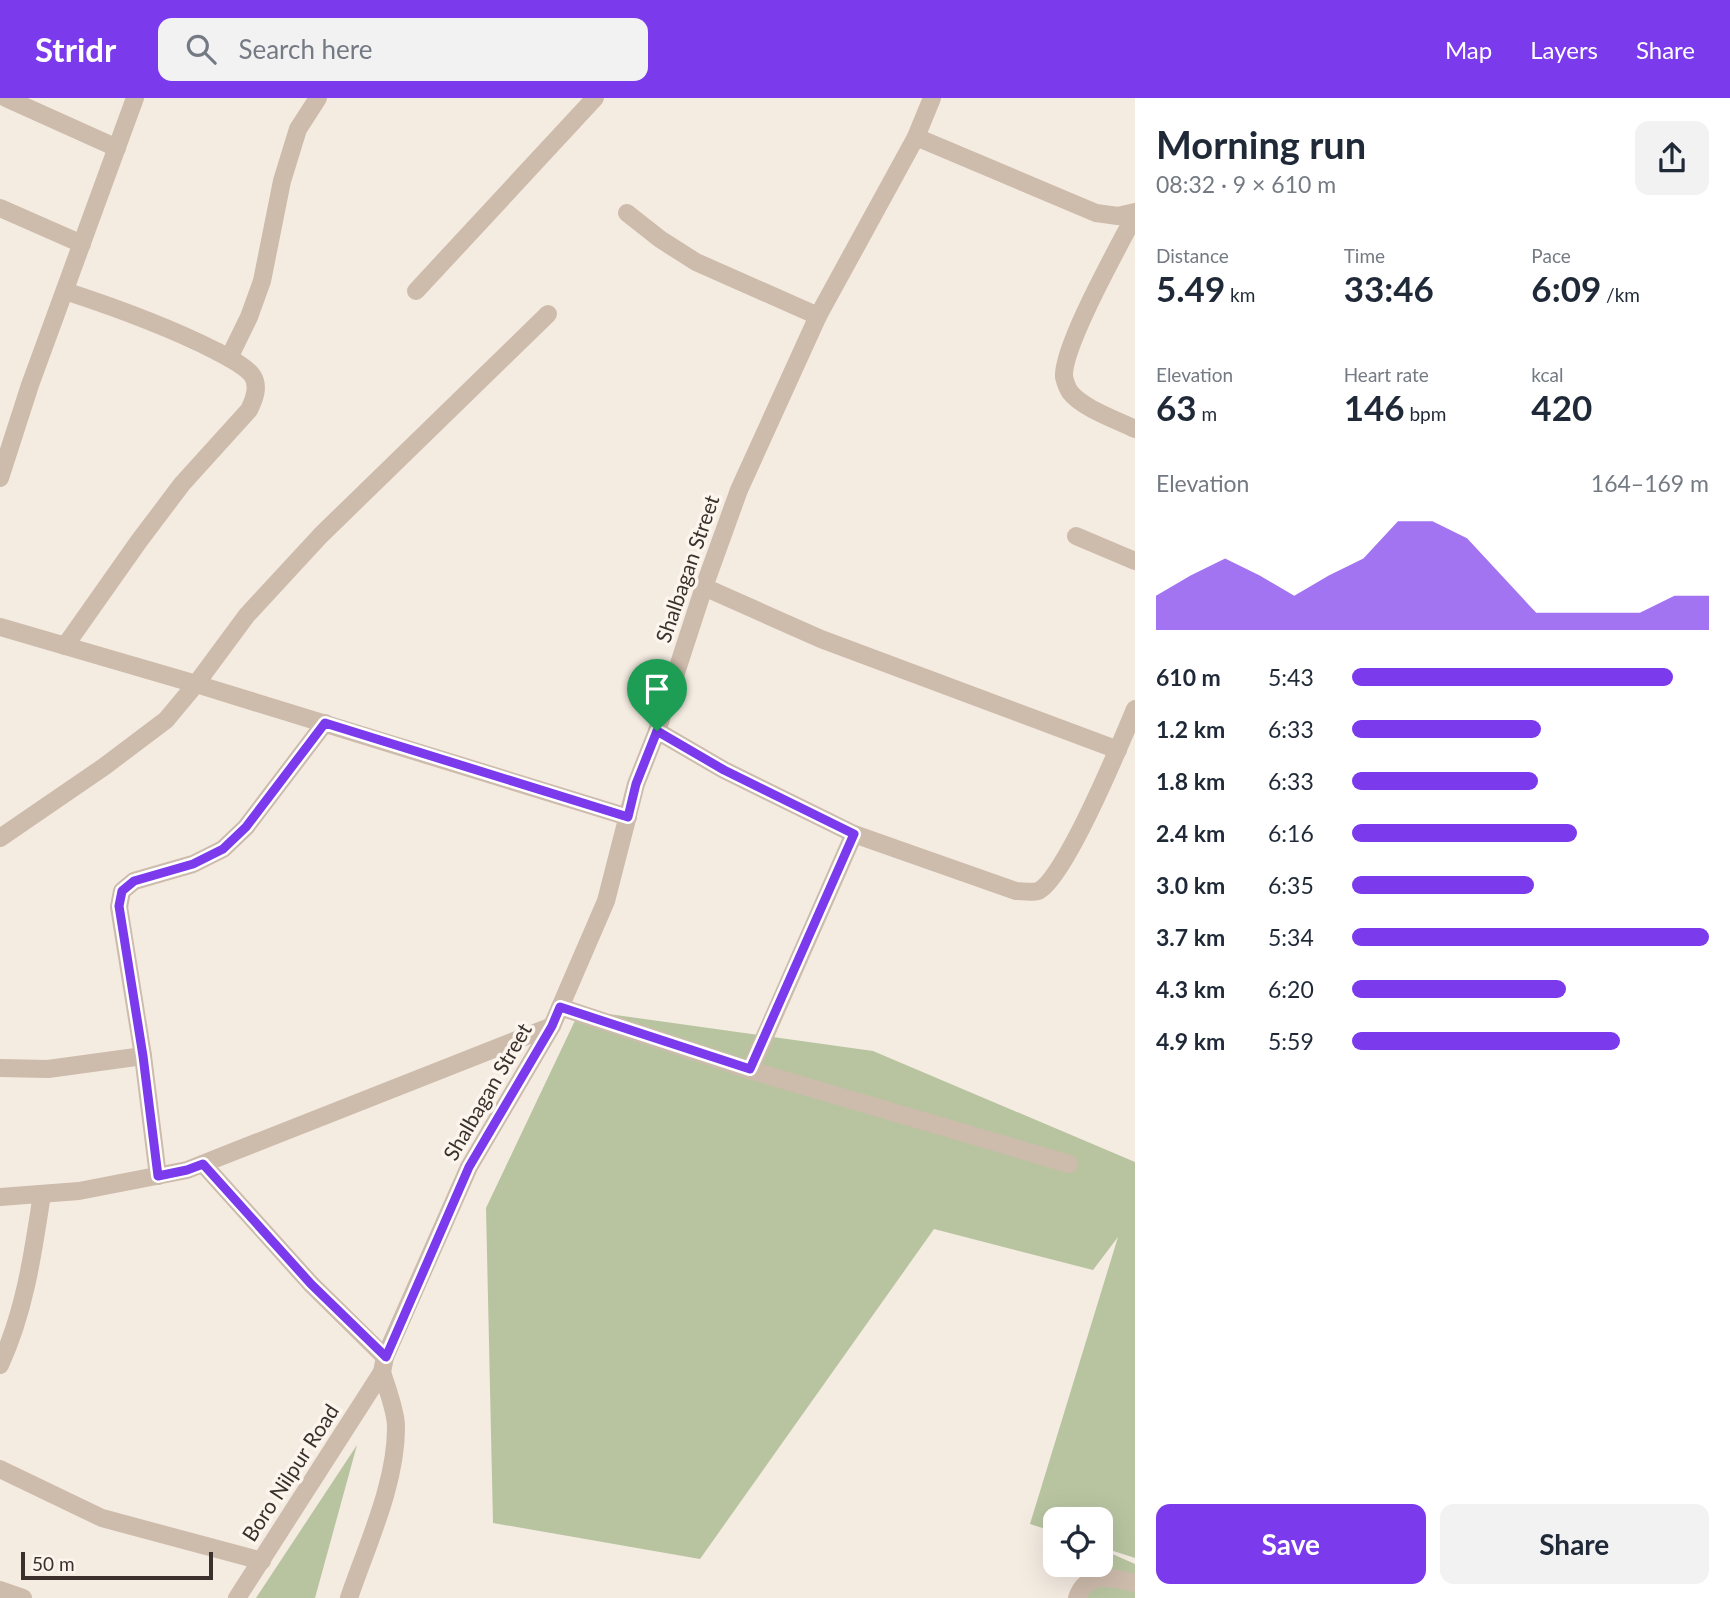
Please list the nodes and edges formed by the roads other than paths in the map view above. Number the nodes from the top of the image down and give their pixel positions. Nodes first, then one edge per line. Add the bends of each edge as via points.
1 (6, 98) edge
2 (135, 98) edge
3 (318, 98) edge
4 (595, 98) edge
5 (932, 98) edge
6 (916, 138) junction
7 (117, 148) junction
8 (0, 208) edge
9 (627, 213) dead end
10 (1135, 214) edge
11 (82, 244) junction
12 (65, 291) junction
13 (416, 291) dead end
14 (548, 314) dead end
15 (818, 316) junction
16 (229, 358) junction
17 (1135, 429) edge
18 (0, 478) edge
19 (1076, 537) dead end
20 (1135, 561) edge
21 (704, 587) junction
22 (0, 627) edge
23 (65, 646) junction
24 (196, 684) junction
25 (1135, 709) edge
26 (325, 723) junction
27 (657, 731) junction
28 (1118, 750) junction
29 (628, 817) junction
30 (854, 834) junction
31 (0, 838) edge
32 (560, 1007) junction
33 (552, 1026) junction
34 (143, 1056) junction
35 (0, 1068) edge
36 (750, 1069) junction
37 (203, 1164) junction
38 (1069, 1164) dead end
39 (158, 1176) junction
40 (42, 1194) junction
41 (0, 1197) edge
42 (0, 1365) edge
43 (384, 1365) junction
44 (0, 1469) edge
45 (262, 1562) junction
46 (1135, 1583) edge
47 (0, 1590) edge
48 (23, 1598) edge
49 (237, 1598) edge
50 (349, 1598) edge
51 (1077, 1598) edge

1 - 7 street
2 - 7 street
3 - 16 street via 299,129 282,180 262,281
4 - 13 street
5 - 6 street, Shalbagan Street
6 - 10 street via 1096,213
6 - 15 street, Shalbagan Street
7 - 11 street
8 - 11 street
9 - 15 street via 696,262
10 - 17 street via 1092,299 1067,357 1064,378 1070,392 1084,404
11 - 12 street
12 - 16 street via 128,311
12 - 18 street
14 - 24 street via 321,535 247,615
15 - 21 street, Shalbagan Street via 739,489
16 - 23 street via 252,375 255,399 182,484
19 - 20 street
21 - 27 street, Shalbagan Street
21 - 28 street via 821,639
22 - 23 street
23 - 24 street
24 - 26 street
24 - 31 street via 166,720
25 - 28 street
26 - 29 street
26 - 34 street via 246,827 223,849 193,864 134,881 122,891 119,906
27 - 29 street, Shalbagan Street
27 - 30 street
28 - 30 street via 1067,855 1051,881 1037,892 1016,891
29 - 32 street, Shalbagan Street via 606,901
30 - 36 street
32 - 33 street, Shalbagan Street
32 - 36 street
33 - 37 street
33 - 43 street, Shalbagan Street via 469,1167
34 - 35 street via 48,1069
34 - 39 street
36 - 38 street
37 - 39 street
37 - 43 street
39 - 40 street
40 - 41 street
40 - 42 street via 28,1283 14,1336
43 - 45 street, Boro Nilpur Road
43 - 50 street via 396,1423 394,1452 388,1484
44 - 45 street via 102,1518
45 - 49 street, Boro Nilpur Road
46 - 51 street via 1098,1577 1087,1582
47 - 48 street

